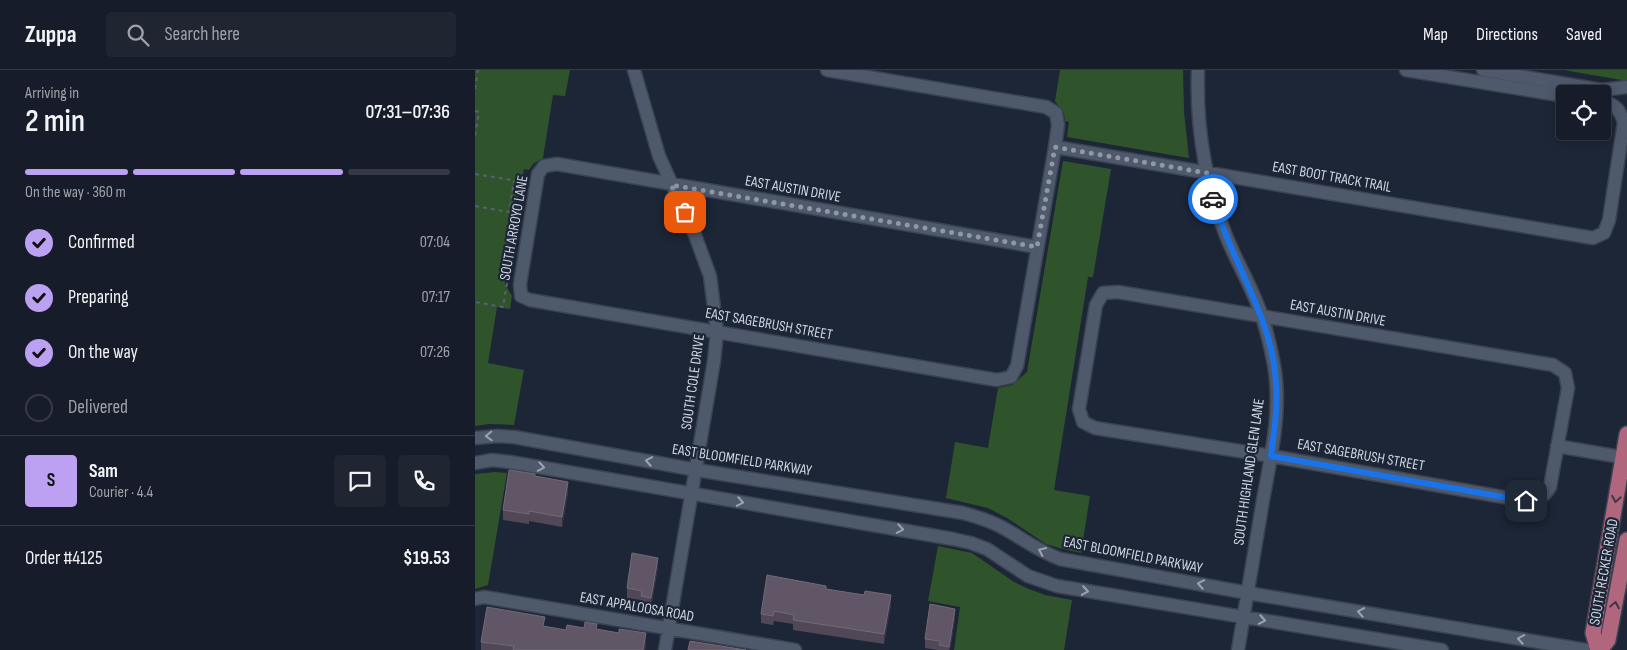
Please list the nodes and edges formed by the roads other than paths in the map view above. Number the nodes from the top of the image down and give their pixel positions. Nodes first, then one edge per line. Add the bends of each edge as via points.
1 (634, 70) edge
2 (827, 70) edge
3 (1198, 70) edge
4 (1406, 70) edge
5 (1483, 70) edge
6 (1627, 87) edge
7 (1556, 95) edge
8 (1611, 104) edge
9 (1055, 147) junction
10 (1623, 152) edge
11 (544, 166) joint
12 (1207, 173) junction
13 (671, 185) junction
14 (1037, 247) junction
15 (521, 296) joint
16 (1262, 316) junction
17 (717, 331) junction
18 (1083, 422) joint
19 (1627, 434) edge
20 (475, 438) edge
21 (1557, 446) junction
22 (1271, 456) junction
23 (1625, 458) edge
24 (475, 463) edge
25 (697, 470) junction
26 (692, 494) junction
27 (1627, 540) edge
28 (1248, 592) junction
29 (475, 599) edge
30 (1243, 617) junction
31 (669, 630) junction
32 (665, 650) edge
33 (795, 650) edge
34 (1238, 650) edge
35 (1443, 650) edge
36 (1586, 650) edge
37 (1599, 650) edge

1 - 13 street, SOUTH COLE DRIVE via 659,156
2 - 9 street via 1045,107 1056,112
3 - 12 street, SOUTH HIGHLAND GLEN LANE via 1199,117
4 - 7 street
5 - 6 street via 1602,90
8 - 10 street via 1620,110 1624,122
9 - 12 street, EAST BOOT TRACK TRAIL
9 - 14 street
10 - 12 street, EAST BOOT TRACK TRAIL via 1609,220 1604,233 1593,238
11 - 13 street, EAST AUSTIN DRIVE via 557,164
11 - 15 street, SOUTH ARROYO LANE via 538,174 520,284
12 - 16 street, SOUTH HIGHLAND GLEN LANE via 1226,234
13 - 14 street, EAST AUSTIN DRIVE
13 - 17 street, SOUTH COLE DRIVE via 692,227 710,276
14 - 17 street, EAST SAGEBRUSH STREET via 1017,366 1011,377 997,380
15 - 17 street, EAST SAGEBRUSH STREET
16 - 18 street, EAST AUSTIN DRIVE via 1118,292 1103,293 1096,305 1079,409
16 - 21 street, EAST AUSTIN DRIVE via 1553,366 1565,373 1568,388
16 - 22 street, SOUTH HIGHLAND GLEN LANE via 1276,383 1276,421
17 - 25 street, SOUTH COLE DRIVE
18 - 22 street, EAST SAGEBRUSH STREET via 1095,428
19 - 23 main road, SOUTH RECKER ROAD
25 -> 20 street, EAST BLOOMFIELD PARKWAY via 514,437
21 - 22 street, EAST SAGEBRUSH STREET via 1546,495 1526,501
21 - 23 street
22 - 28 street, SOUTH HIGHLAND GLEN LANE
23 -> 37 main road, SOUTH RECKER ROAD via 1593,633
24 -> 26 street via 492,460 510,462
25 - 26 street, SOUTH COLE DRIVE
28 -> 25 street, EAST BLOOMFIELD PARKWAY via 1060,558 1037,549 1001,527 963,513
26 -> 30 street via 953,538 987,549 1028,576 1057,586
26 - 31 street, SOUTH COLE DRIVE
37 -> 27 main road, SOUTH RECKER ROAD via 1608,640
28 - 30 street, SOUTH HIGHLAND GLEN LANE
36 -> 28 street, EAST BLOOMFIELD PARKWAY
29 - 31 street, EAST APPALOOSA ROAD via 485,597
30 - 34 street, SOUTH HIGHLAND GLEN LANE
30 -> 35 street
31 - 32 street, SOUTH COLE DRIVE
31 - 33 street, EAST APPALOOSA ROAD

